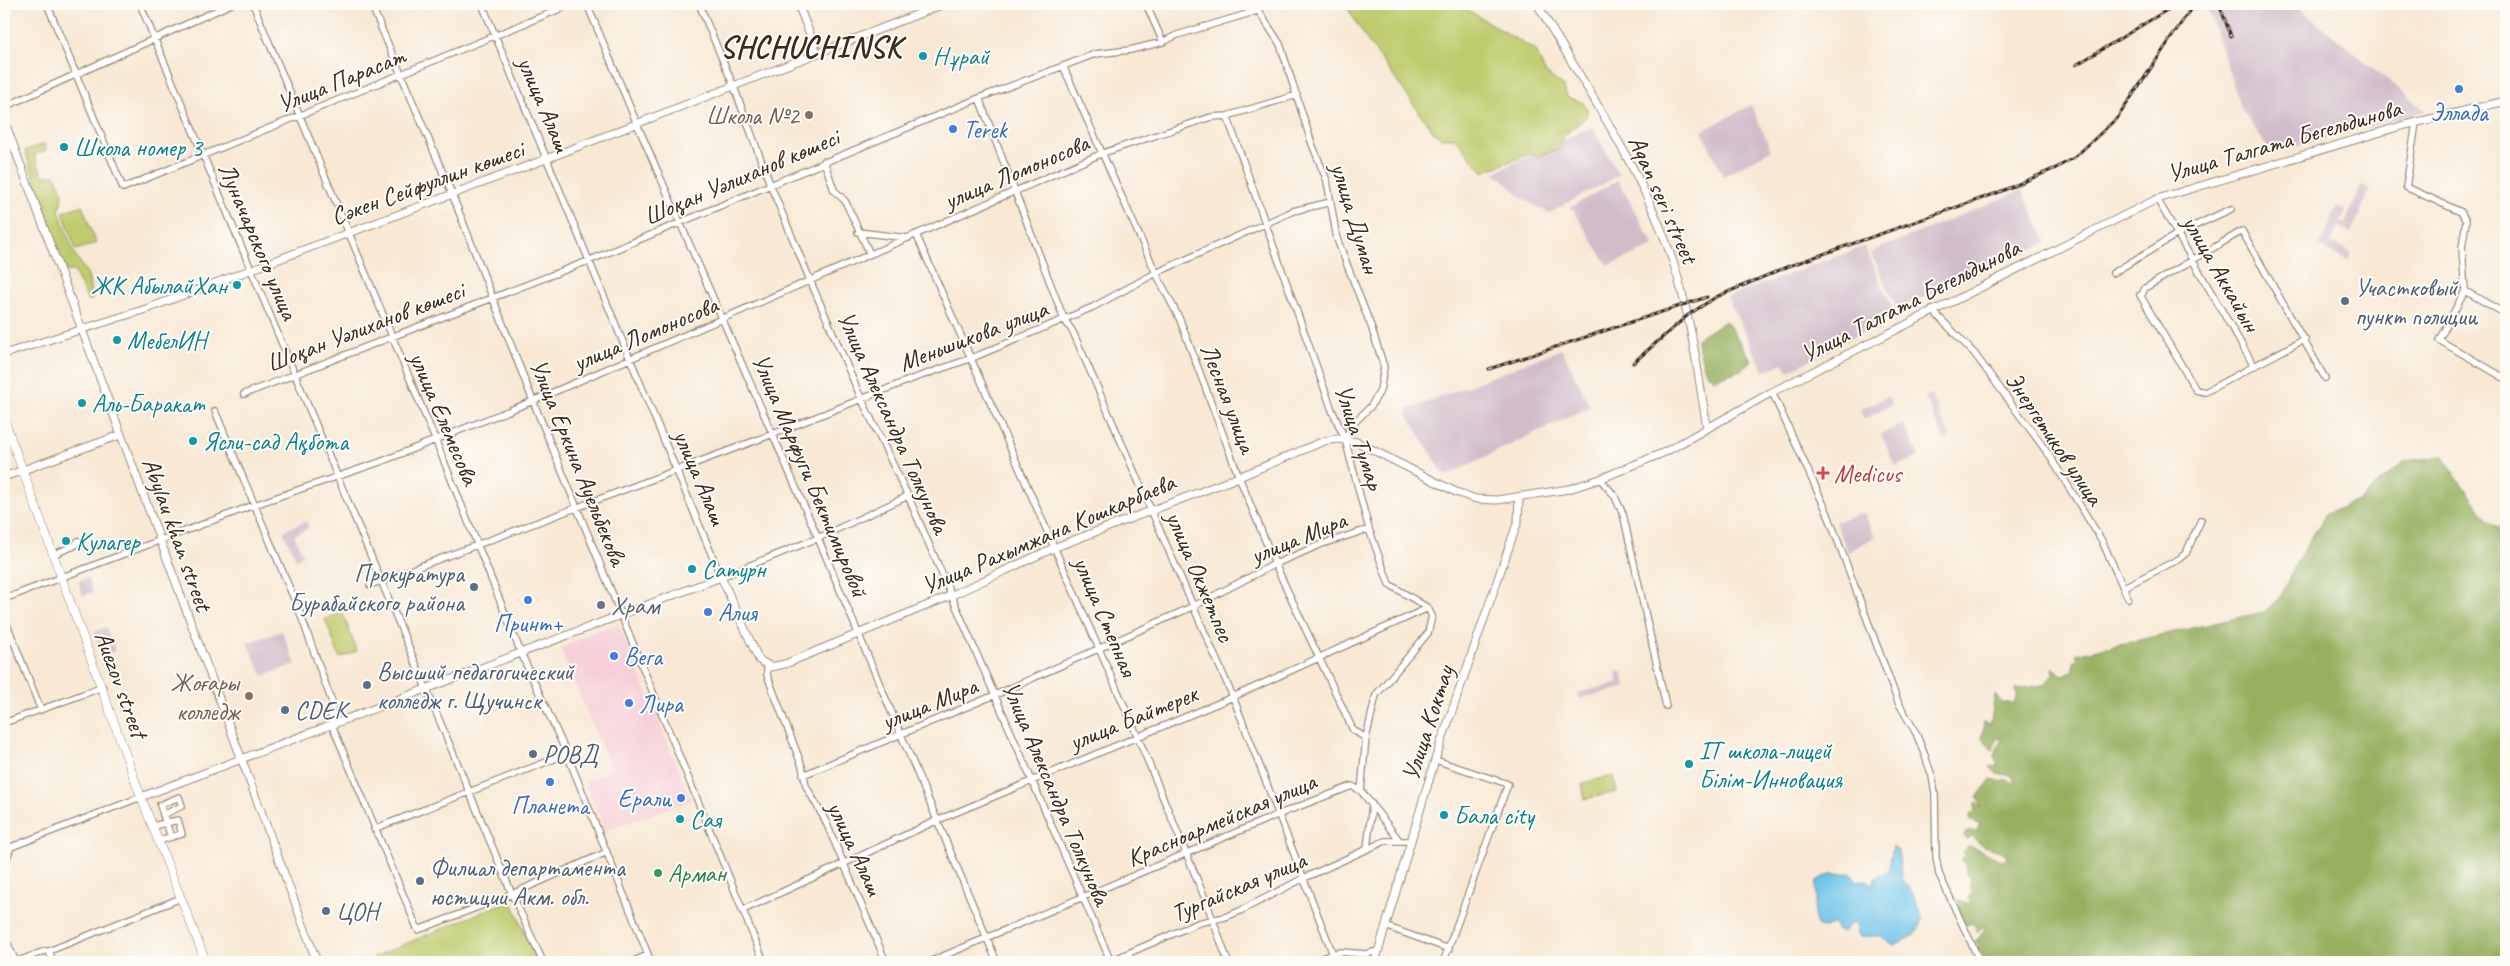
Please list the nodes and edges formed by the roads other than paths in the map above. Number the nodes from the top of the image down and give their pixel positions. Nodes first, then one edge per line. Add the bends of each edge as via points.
1 (47, 4) edge
2 (140, 4) edge
3 (231, 4) edge
4 (253, 4) edge
5 (371, 4) edge
6 (482, 4) edge
7 (572, 4) edge
8 (587, 4) edge
9 (699, 4) edge
10 (798, 4) edge
11 (944, 4) edge
12 (1146, 4) edge
13 (1254, 4) edge
14 (1537, 4) edge
15 (1257, 10) junction
16 (495, 37) junction
17 (154, 39) junction
18 (1163, 42) junction
19 (818, 52) junction
20 (1063, 66) junction
21 (75, 74) junction
22 (400, 75) junction
23 (734, 87) junction
24 (1297, 95) junction
25 (979, 98) junction
26 (2506, 101) edge
27 (4, 107) edge
28 (299, 116) junction
29 (1227, 116) junction
30 (4, 120) edge
31 (2416, 123) junction
32 (637, 124) junction
33 (1103, 153) junction
34 (203, 157) junction
35 (546, 159) junction
36 (824, 161) junction
37 (770, 184) junction
38 (1015, 192) junction
39 (452, 194) junction
40 (2157, 199) junction
41 (1331, 202) junction
42 (2231, 209) dead end
43 (680, 221) junction
44 (1266, 223) junction
45 (858, 232) junction
46 (348, 233) junction
47 (2179, 233) junction
48 (916, 234) junction
49 (908, 238) junction
50 (870, 254) junction
51 (2193, 259) junction
52 (588, 261) junction
53 (250, 269) junction
54 (1156, 273) junction
55 (2113, 273) dead end
56 (810, 280) junction
57 (2465, 291) junction
58 (492, 298) junction
59 (1932, 310) junction
60 (2506, 314) edge
61 (1064, 319) junction
62 (724, 320) junction
63 (82, 328) junction
64 (391, 337) junction
65 (2304, 339) junction
66 (4, 354) edge
67 (972, 358) junction
68 (631, 360) junction
69 (2254, 366) junction
70 (294, 373) junction
71 (2325, 378) dead end
72 (2506, 379) edge
73 (1772, 392) junction
74 (244, 394) dead end
75 (861, 398) junction
76 (533, 401) junction
77 (215, 411) dead end
78 (4, 419) edge
79 (1707, 428) junction
80 (773, 434) junction
81 (120, 435) junction
82 (435, 439) junction
83 (1345, 439) junction
84 (23, 469) junction
85 (677, 470) junction
86 (4, 477) edge
87 (337, 477) junction
88 (1239, 477) junction
89 (1600, 479) junction
90 (908, 496) junction
91 (1519, 498) junction
92 (254, 505) junction
93 (578, 508) junction
94 (1152, 510) junction
95 (2201, 520) dead end
96 (1369, 529) junction
97 (818, 538) junction
98 (159, 541) junction
99 (78, 542) dead end
100 (477, 545) junction
101 (1056, 547) junction
102 (54, 554) junction
103 (1276, 564) junction
104 (62, 576) junction
105 (721, 577) junction
106 (381, 581) junction
107 (370, 585) dead end
108 (2124, 587) junction
109 (950, 596) junction
110 (2128, 598) dead end
111 (4, 599) edge
112 (1194, 606) junction
113 (1428, 608) junction
114 (622, 615) junction
115 (4, 617) edge
116 (857, 634) junction
117 (1098, 648) junction
118 (521, 653) junction
119 (1320, 658) junction
120 (767, 666) junction
121 (103, 687) junction
122 (426, 690) junction
123 (995, 696) junction
124 (1233, 697) junction
125 (1666, 706) dead end
126 (41, 710) junction
127 (4, 723) edge
128 (332, 725) junction
129 (902, 734) junction
130 (1138, 735) junction
131 (1366, 738) junction
132 (567, 754) junction
133 (240, 760) junction
134 (1435, 760) junction
135 (802, 766) junction
136 (811, 771) junction
137 (803, 775) junction
138 (1031, 780) junction
139 (1362, 790) junction
140 (469, 792) junction
141 (142, 797) junction
142 (1372, 804) junction
143 (1277, 814) junction
144 (163, 815) dead end
145 (938, 820) junction
146 (166, 823) junction
147 (153, 826) junction
148 (374, 829) junction
149 (171, 837) junction
150 (1399, 840) junction
151 (158, 841) junction
152 (1411, 841) junction
153 (4, 846) edge
154 (11, 847) junction
155 (1367, 849) junction
156 (606, 852) junction
157 (1186, 855) junction
158 (843, 862) junction
159 (4, 865) edge
160 (1302, 879) junction
161 (512, 894) junction
162 (1082, 897) junction
163 (181, 898) junction
164 (743, 910) junction
165 (1212, 920) junction
166 (1385, 926) junction
167 (4, 936) edge
168 (987, 938) junction
169 (1450, 949) junction
170 (49, 951) junction
171 (1378, 951) junction
172 (1332, 953) junction
173 (648, 955) junction
174 (1444, 960) dead end
175 (53, 962) edge
176 (206, 962) edge
177 (317, 962) edge
178 (544, 962) edge
179 (632, 962) edge
180 (651, 962) edge
181 (764, 962) edge
182 (886, 962) edge
183 (929, 962) edge
184 (997, 962) edge
185 (1110, 962) edge
186 (1228, 962) edge
187 (1308, 962) edge
188 (1336, 962) edge
189 (1375, 962) edge
190 (1980, 962) edge

1 - 21 street
2 - 17 street, Луначарского улица
3 - 17 street
4 - 28 street, улица Елемесова
5 - 22 street, Улица Еркина Ауельбекова
6 - 16 street, улица Алаш
7 - 16 street, Улица Парасат
8 - 32 street, Улица Марфуги Бектимировой
9 - 23 street, Улица Александра Толкунова
10 - 19 street
11 - 19 street, Сәкен Сейфуллин көшесі
12 - 18 street
13 - 15 street, улица Думан
14 - 79 street, Aqan seri street via 1636,176 1674,263 1690,323
15 - 18 street, Шоқан Уәлиханов көшесі
15 - 24 street, улица Думан via 1280,44
16 - 22 street, Улица Парасат
16 - 35 street, улица Алаш
17 - 21 street
17 - 34 street, Луначарского улица
18 - 20 street, Шоқан Уәлиханов көшесі via 1095,54
19 - 23 street, Сәкен Сейфуллин көшесі
20 - 25 street, Шоқан Уәлиханов көшесі
20 - 33 street, Лесная улица
21 - 27 street
21 - 34 street, Улица Парасат via 123,188
22 - 28 street, Улица Парасат
22 - 39 street, Улица Еркина Ауельбекова
23 - 32 street, Сәкен Сейфуллин көшесі
23 - 37 street, Улица Александра Толкунова
24 - 29 street, улица Ломоносова
24 - 41 street, улица Думан via 1327,181
25 - 36 street, Шоқан Уәлиханов көшесі
25 - 38 street, улица Окжетпес
26 - 31 street, Улица Талгата Бегельдинова
28 - 34 street, Улица Парасат
28 - 46 street, улица Елемесова
29 - 33 street, улица Ломоносова via 1211,118
29 - 44 street, Улица Тумар
30 - 63 street, Abylau khan street
31 - 40 street, Улица Талгата Бегельдинова
31 - 57 street via 2406,187 2464,216
32 - 35 street, Сәкен Сейфуллин көшесі
32 - 43 street, Улица Марфуги Бектимировой
33 - 38 street, улица Ломоносова
33 - 54 street, Лесная улица
34 - 53 street, Луначарского улица
35 - 39 street, Сәкен Сейфуллин көшесі
35 - 52 street, улица Алаш
36 - 37 street, Шоқан Уәлиханов көшесі
36 - 45 street via 834,190 845,201
37 - 43 street, Шоқан Уәлиханов көшесі
37 - 56 street, Улица Александра Толкунова
38 - 48 street, улица Ломоносова
38 - 61 street, улица Окжетпес
39 - 46 street, Сәкен Сейфуллин көшесі
39 - 58 street, Улица Еркина Ауельбекова
40 - 47 street, улица Аккайын
40 - 59 street, Улица Талгата Бегельдинова
41 - 44 street, Меньшикова улица via 1293,211
41 - 83 street, улица Думан via 1337,239 1384,367 1380,391
42 - 47 street
43 - 52 street, Шоқан Уәлиханов көшесі
43 - 62 street, Улица Марфуги Бектимировой
44 - 54 street, Меньшикова улица
44 - 83 street, Улица Тумар
45 - 49 street
45 - 50 street
46 - 53 street, Сәкен Сейфуллин көшесі
46 - 64 street, улица Елемесова
47 - 51 street, улица Аккайын
47 - 55 street
48 - 49 street, улица Ломоносова
48 - 67 street, улица Степная
49 - 50 street, улица Ломоносова
50 - 56 street, улица Ломоносова
51 - 65 street via 2242,230
51 - 69 street, улица Аккайын
51 - 69 street via 2145,288 2140,295 2196,390 2205,392
52 - 58 street, Шоқан Уәлиханов көшесі
52 - 68 street, улица Алаш
53 - 63 street, Сәкен Сейфуллин көшесі via 146,309
53 - 70 street, Луначарского улица
54 - 61 street, Меньшикова улица
54 - 88 street, Лесная улица via 1180,320
56 - 62 street, улица Ломоносова
56 - 75 street, Улица Александра Толкунова
57 - 60 street
57 - 72 street via 2439,340
58 - 64 street, Шоқан Уәлиханов көшесі
58 - 76 street, Улица Еркина Ауельбекова
59 - 73 street, Улица Талгата Бегельдинова
59 - 108 street, Энергетиков улица via 1974,353 2049,455 2102,541
61 - 67 street, Меньшикова улица
61 - 94 street, улица Окжетпес via 1073,332
62 - 68 street, улица Ломоносова
62 - 80 street, Улица Марфуги Бектимировой
63 - 66 street, Сәкен Сейфуллин көшесі
63 - 81 street, Abylau khan street
64 - 70 street, Шоқан Уәлиханов көшесі
64 - 82 street, улица Елемесова
65 - 69 street
65 - 71 street
67 - 75 street, Меньшикова улица
67 - 101 street, улица Степная
68 - 76 street, улица Ломоносова
68 - 85 street, улица Алаш
70 - 74 street, Шоқан Уәлиханов көшесі
70 - 87 street, Луначарского улица
73 - 79 street, Улица Талгата Бегельдинова
73 - 190 street via 1827,512 1898,702 1925,756 1935,793 1939,874
75 - 80 street, Меньшикова улица
75 - 90 street, Улица Александра Толкунова
76 - 82 street, улица Ломоносова
76 - 93 street, Улица Еркина Ауельбекова
77 - 92 street
78 - 84 main road, Auezov street
79 - 89 street, Улица Талгата Бегельдинова via 1665,452
80 - 85 street, Меньшикова улица
80 - 97 street, Улица Марфуги Бектимировой
81 - 84 street
81 - 98 street, Abylau khan street
82 - 87 street, улица Ломоносова
82 - 100 street, улица Елемесова
83 - 88 street, Улица Рахымжана Кошкарбаева via 1324,441
83 - 91 street, Улица Талгата Бегельдинова via 1476,499
83 - 96 street, Улица Тумар
84 - 86 street
84 - 102 main road, Auezov street
85 - 93 street, Меньшикова улица
85 - 105 street, улица Алаш
87 - 92 street, улица Ломоносова
87 - 106 street, Луначарского улица
88 - 94 street, Улица Рахымжана Кошкарбаева
88 - 103 street, Лесная улица
89 - 91 street, Улица Талгата Бегельдинова via 1569,489
89 - 125 street via 1614,495 1623,514
90 - 97 street
90 - 109 street, Улица Александра Толкунова
91 - 134 street, Улица Коктау via 1518,521
92 - 98 street, улица Ломоносова
92 - 128 street via 300,614 333,705
93 - 100 street, Меньшикова улица
93 - 114 street, Улица Еркина Ауельбекова
94 - 101 street, Улица Рахымжана Кошкарбаева
94 - 112 street, улица Окжетпес
95 - 108 street via 2186,552 2179,559
96 - 103 street, улица Мира via 1322,544
96 - 113 street, Улица Тумар via 1389,584
97 - 105 street
97 - 116 street, Улица Марфуги Бектимировой
98 - 104 street, улица Ломоносова
98 - 133 street, Abylau khan street
99 - 102 street
100 - 106 street, Меньшикова улица
100 - 118 street, улица Елемесова
101 - 109 street, Улица Рахымжана Кошкарбаева
101 - 117 street, улица Степная
102 - 104 main road, Auezov street
103 - 112 street, улица Мира
103 - 119 street, Лесная улица
104 - 111 street, улица Ломоносова
104 - 121 main road, Auezov street
105 - 114 street
105 - 120 street, улица Алаш via 755,656
106 - 107 street, Меньшикова улица
106 - 122 street, Луначарского улица
108 - 110 street, Энергетиков улица
109 - 116 street, Улица Рахымжана Кошкарбаева
109 - 123 street, Улица Александра Толкунова
112 - 117 street, улица Мира
112 - 124 street, улица Окжетпес
113 - 119 street, улица Байтерек
113 - 131 street via 1432,616 1428,633 1376,696
114 - 118 street
114 - 164 street, Улица Еркина Ауельбекова
115 - 126 street
116 - 120 street, Улица Рахымжана Кошкарбаева via 784,664
116 - 129 street, Улица Марфуги Бектимировой
117 - 123 street, улица Мира
117 - 130 street, улица Степная
118 - 122 street
118 - 132 street, улица Елемесова
119 - 124 street, улица Байтерек
119 - 131 street, Лесная улица via 1354,730
120 - 135 street, улица Алаш via 767,675
121 - 126 street
121 - 141 main road, Auezov street
122 - 128 street
122 - 140 street, Луначарского улица
123 - 129 street, улица Мира
123 - 138 street, Улица Александра Толкунова
124 - 130 street, улица Байтерек
124 - 143 street, улица Окжетпес
126 - 127 street
128 - 133 street
128 - 148 street
129 - 136 street, улица Мира
129 - 145 street, Улица Марфуги Бектимировой
130 - 138 street, улица Байтерек
130 - 157 street, улица Степная
131 - 139 street
132 - 140 street
132 - 156 street, улица Елемесова
133 - 141 street
133 - 177 street, Abylau khan street
134 - 152 street, Улица Коктау
134 - 169 street via 1508,784
135 - 136 street
135 - 137 street, улица Алаш
136 - 137 street, улица Мира
137 - 158 street, улица Алаш
138 - 145 street, улица Байтерек
138 - 162 street, Улица Александра Толкунова
139 - 142 street
139 - 143 street, Красноармейская улица via 1352,786
140 - 148 street
140 - 161 street, Луначарского улица
141 - 147 main road, Auezov street
141 - 154 street
142 - 150 street
142 - 155 street
143 - 157 street, Красноармейская улица
143 - 160 street, улица Окжетпес
144 - 146 street
145 - 158 street, улица Байтерек
145 - 168 street, Улица Марфуги Бектимировой
146 - 147 street
146 - 149 street
146 - 149 street via 178,820 182,834
147 - 151 main road, Auezov street
148 - 161 street via 418,930
149 - 151 street
150 - 152 street, Тургайская улица
150 - 155 street, Тургайская улица via 1385,841
151 - 163 main road, Auezov street
152 - 166 street, Улица Коктау
153 - 154 street
154 - 159 street
155 - 160 street, Тургайская улица
156 - 161 street
156 - 173 street, улица Елемесова
157 - 162 street, Красноармейская улица
157 - 165 street, улица Степная
158 - 164 street, улица Байтерек
158 - 182 street, улица Алаш
160 - 165 street, Тургайская улица via 1240,911
160 - 172 street, улица Окжетпес
161 - 178 street, Луначарского улица
162 - 168 street, Красноармейская улица
162 - 185 street, Улица Александра Толкунова
163 - 170 street
163 - 176 main road, Auezov street
164 - 181 street, Улица Еркина Ауельбекова
165 - 185 street, Тургайская улица via 1198,922
165 - 186 street, улица Степная
166 - 169 street
166 - 171 street, Улица Коктау
167 - 170 street via 16,961
168 - 183 street, Красноармейская улица
168 - 184 street, Улица Марфуги Бектимировой
169 - 174 street
170 - 175 street
171 - 172 street
171 - 189 street, Улица Коктау
172 - 187 street
172 - 188 street, улица Окжетпес
173 - 179 street
173 - 180 street, улица Елемесова

